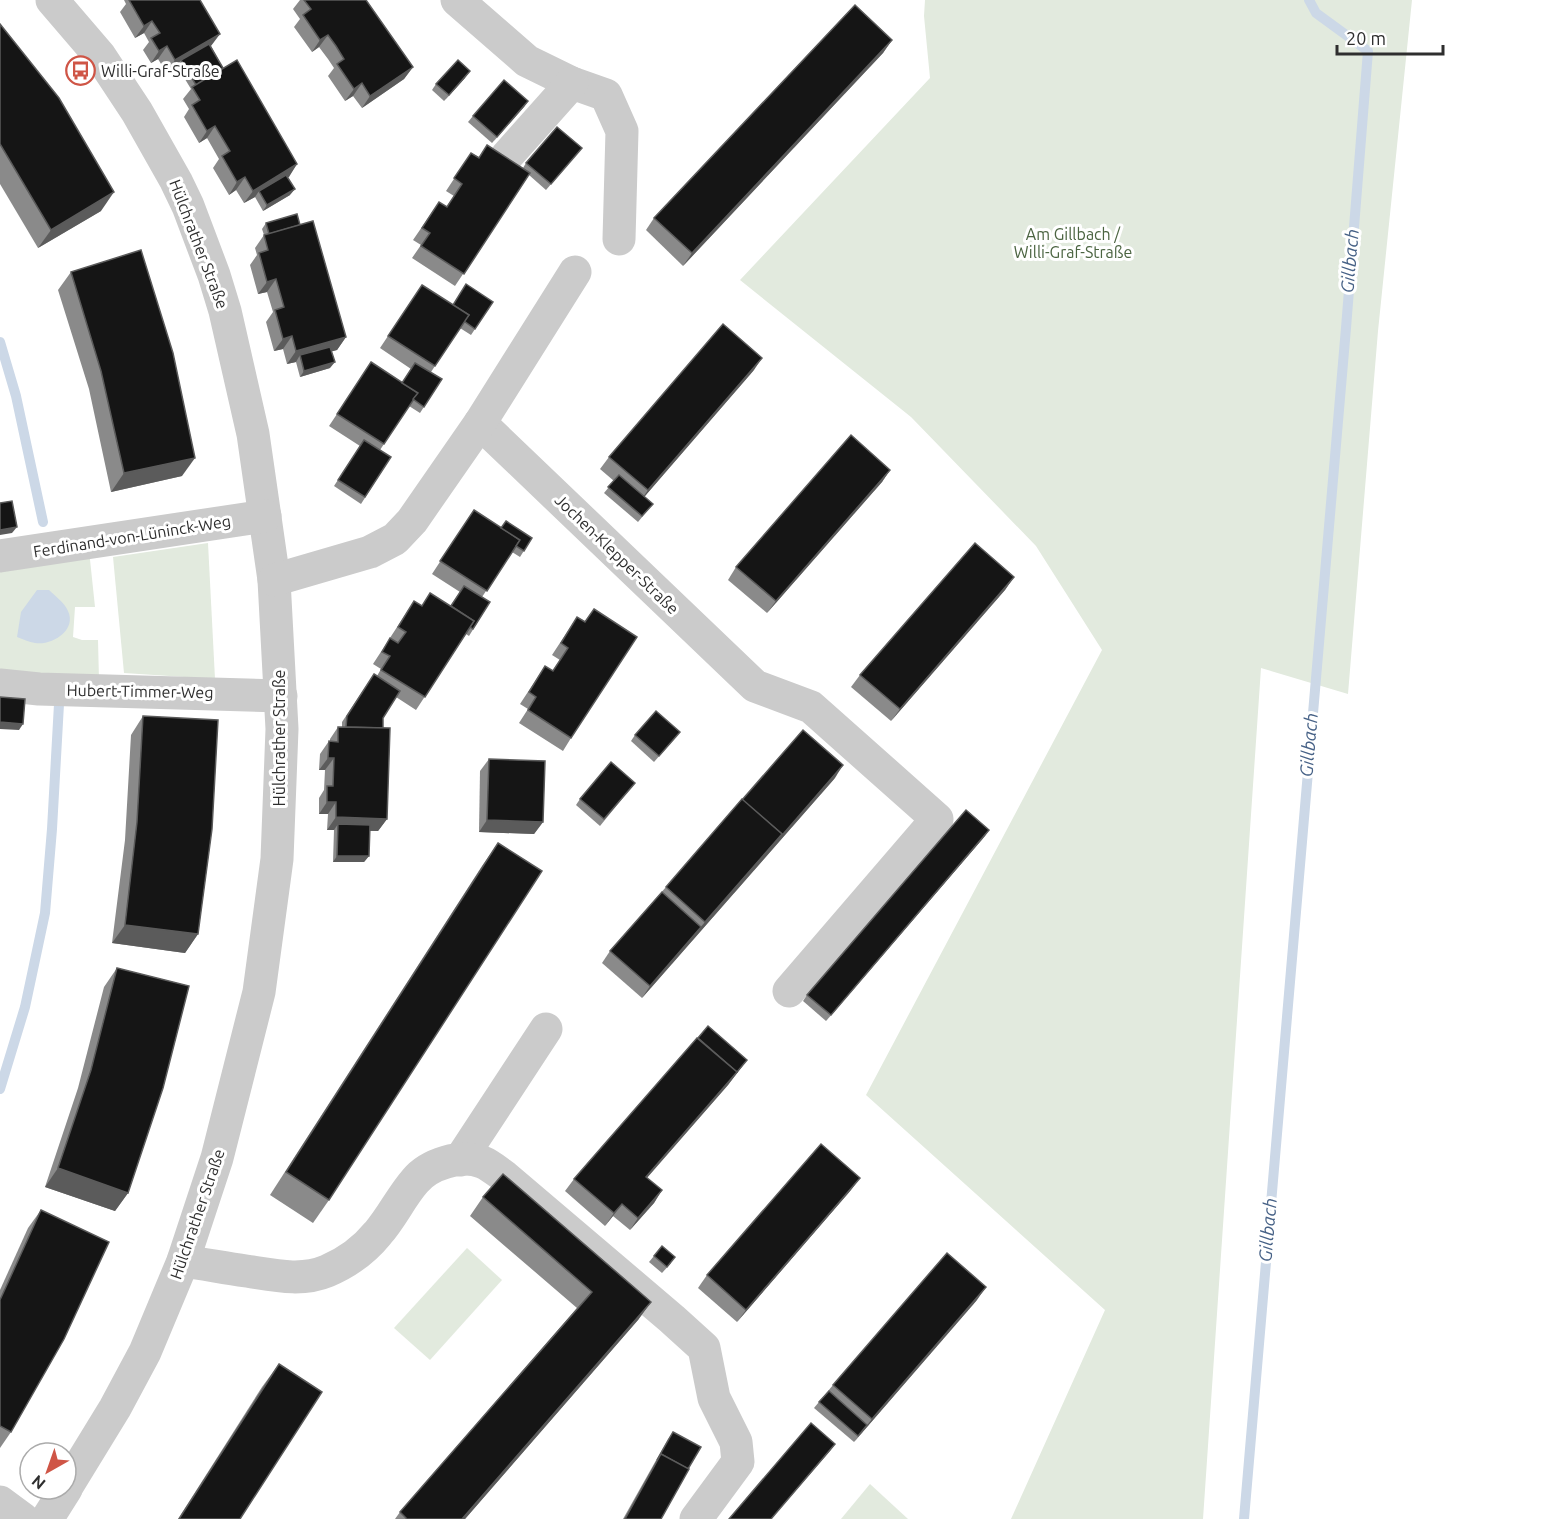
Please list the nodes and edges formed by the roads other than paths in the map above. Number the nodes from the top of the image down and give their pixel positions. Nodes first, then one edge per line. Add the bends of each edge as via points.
1 (52, 0) edge
2 (457, 0) edge
3 (572, 83) junction
4 (507, 156) edge
5 (619, 239) dead end
6 (575, 272) dead end
7 (480, 423) junction
8 (265, 516) junction
9 (0, 556) edge
10 (274, 580) junction
11 (0, 685) edge
12 (281, 696) junction
13 (789, 991) dead end
14 (546, 1029) dead end
15 (460, 1160) junction
16 (183, 1261) junction
17 (78, 1469) edge
18 (58, 1501) edge
19 (0, 1502) edge
20 (23, 1519) edge
21 (47, 1519) edge
22 (696, 1519) edge

1 - 8 street, Hülchrather Straße via 106,65 137,112 188,206 225,310 249,411
2 - 3 street via 527,61
3 - 4 street
3 - 5 street via 606,95 622,131
6 - 7 street
7 - 10 street via 412,521 395,538 370,552
7 - 13 street, Jochen-Klepper-Straße via 755,686 811,707 937,819
8 - 9 street, Ferdinand-von-Lüninck-Weg
8 - 10 street, Hülchrather Straße
10 - 12 street, Hülchrather Straße
11 - 12 street, Hubert-Timmer-Weg
12 - 16 street, Hülchrather Straße via 278,859 259,992 218,1158
14 - 15 street
15 - 16 street via 420,1176 368,1245 327,1271 291,1278
15 - 22 street via 483,1163 505,1177 704,1348 714,1398 736,1442 738,1462
16 - 17 street, Hülchrather Straße via 140,1361
18 - 21 street, Hülchrather Straße
19 - 20 street

